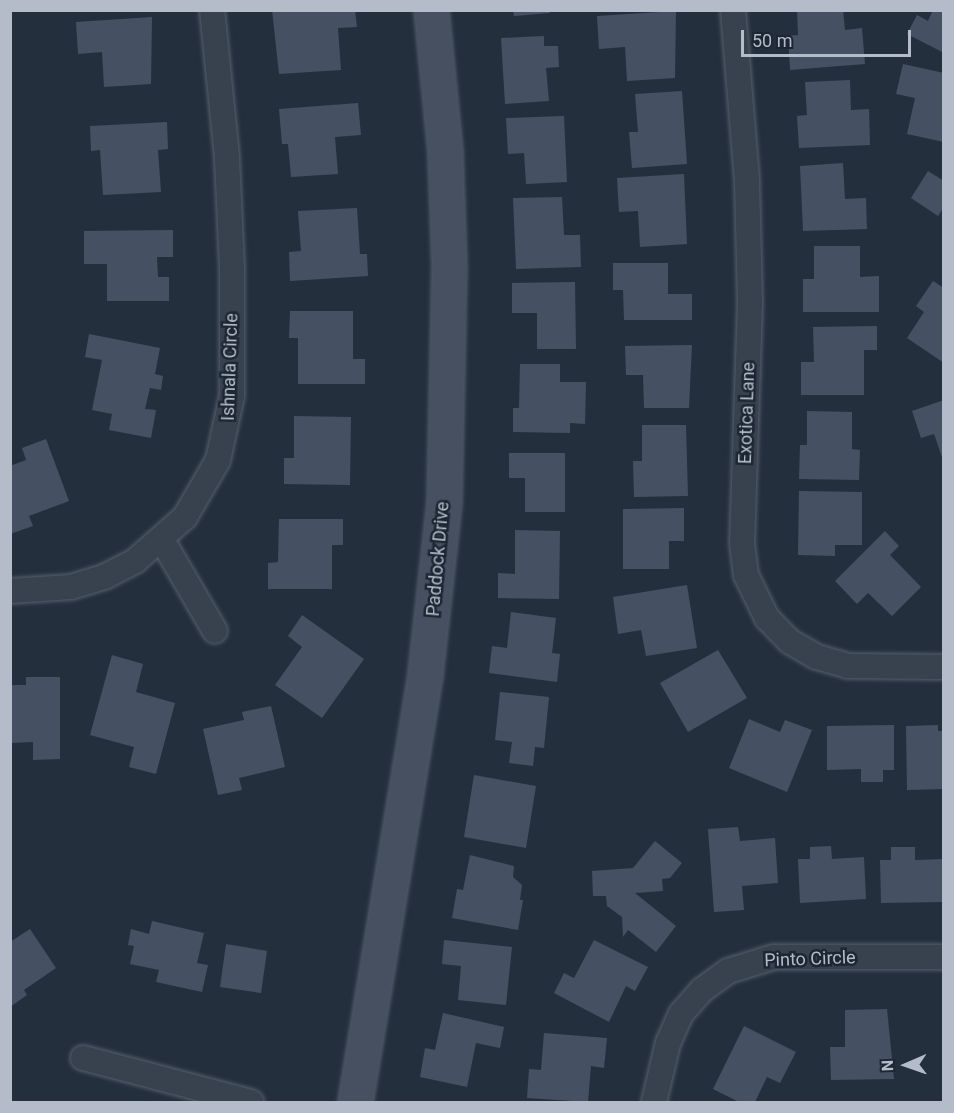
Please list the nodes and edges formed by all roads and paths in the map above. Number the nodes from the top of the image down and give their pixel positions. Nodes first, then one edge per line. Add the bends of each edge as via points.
1 (212, 10) edge
2 (431, 10) edge
3 (733, 10) edge
4 (162, 540) junction
5 (10, 591) edge
6 (215, 631) dead end
7 (944, 667) edge
8 (944, 957) edge
9 (83, 1058) dead end
10 (251, 1102) edge
11 (355, 1102) edge
12 (654, 1102) edge

1 - 4 street, Ishnala Circle via 227,157 232,268 228,428 204,490
2 - 11 street, Paddock Drive via 445,152 449,268 444,501 425,674
3 - 7 street, Exotica Lane via 747,181 750,303 742,543 746,575 767,618 789,641 817,657 848,666
4 - 5 street, Ishnala Circle via 106,576 71,587
4 - 6 street
8 - 12 street, Pinto Circle via 774,957 728,971 702,990 681,1014 668,1043
9 - 10 street

